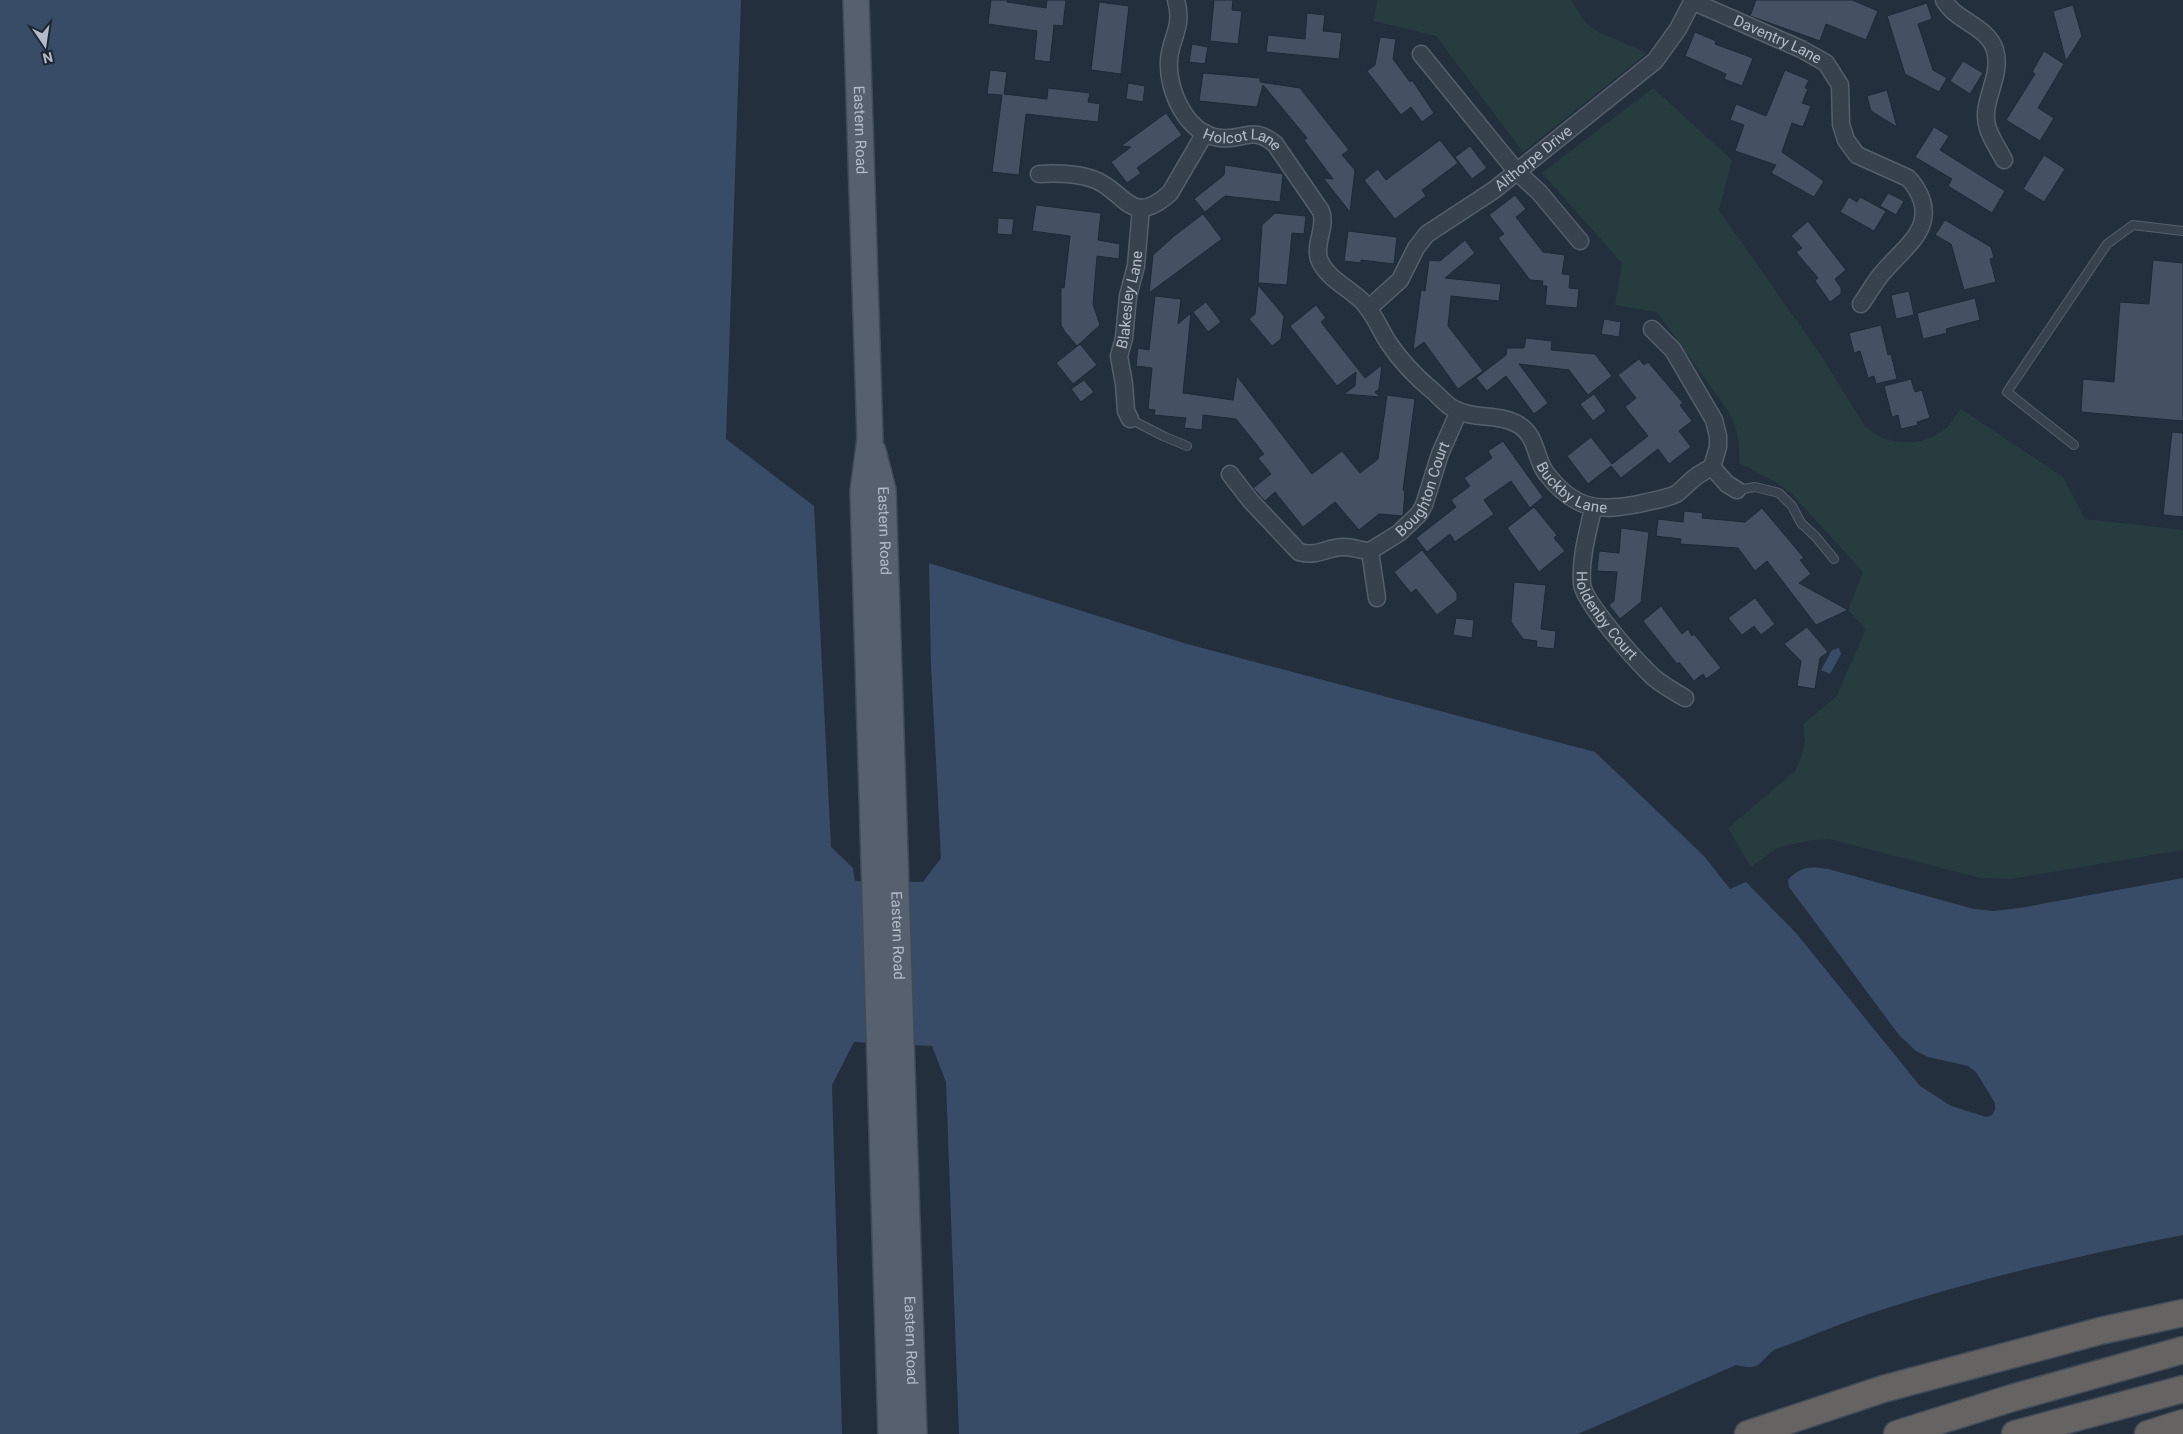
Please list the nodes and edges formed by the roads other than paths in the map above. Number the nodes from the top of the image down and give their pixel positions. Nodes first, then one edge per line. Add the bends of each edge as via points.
1 (856, 0) edge
2 (1176, 0) edge
3 (1944, 0) edge
4 (1692, 1) edge
5 (1421, 54) dead end
6 (1205, 133) junction
7 (2004, 160) dead end
8 (1517, 172) junction
9 (1039, 174) dead end
10 (1141, 208) junction
11 (2183, 230) edge
12 (1580, 241) dead end
13 (1331, 276) joint
14 (1861, 304) dead end
15 (1369, 308) junction
16 (1652, 330) dead end
17 (1459, 411) junction
18 (1130, 418) joint
19 (2074, 444) dead end
20 (1187, 446) dead end
21 (1712, 467) junction
22 (1230, 474) dead end
23 (1737, 490) joint
24 (1593, 508) junction
25 (1370, 551) junction
26 (1834, 559) dead end
27 (1377, 598) dead end
28 (1685, 698) dead end
29 (893, 1168) junction
30 (2183, 1313) edge
31 (2183, 1350) edge
32 (2183, 1388) edge
33 (2183, 1423) edge
34 (891, 1434) edge
35 (914, 1434) edge
36 (1748, 1434) edge
37 (1897, 1434) edge
38 (2015, 1434) edge
39 (2148, 1434) edge

1 - 29 main road, Eastern Road via 870,439 883,490 882,812
2 - 6 street, Holcot Lane via 1178,22 1169,59 1170,81 1187,117
3 - 7 street via 1993,45 1997,71 1986,116 1988,128
4 - 8 street, Althorpe Drive via 1678,29 1655,62
4 - 14 street, Daventry Lane via 1826,63 1840,85 1841,124 1851,148 1857,155 1915,184 1924,209 1919,232 1885,269
5 - 8 street
6 - 10 street via 1170,193 1163,200
6 - 13 street, Holcot Lane via 1221,138 1259,134 1275,144 1321,211 1318,254 1322,266
8 - 12 street via 1540,192
8 - 15 street, Althorpe Drive via 1483,199 1428,234 1416,248 1400,280
9 - 10 street via 1063,173 1093,179 1132,207
10 - 18 street, Blakesley Lane via 1136,266 1119,356 1126,411
11 - 19 lane via 2134,225 2107,244 2007,392
13 - 15 street, Buckby Lane
15 - 17 street, Buckby Lane via 1402,363 1423,384
16 - 21 street via 1673,350 1714,420 1718,447
17 - 24 street, Buckby Lane via 1517,424 1531,436 1547,474 1567,495
17 - 25 street, Boughton Court via 1440,454 1420,514 1400,533
18 - 20 lane
21 - 23 street
21 - 24 street, Buckby Lane via 1676,494 1632,505
22 - 25 street via 1299,552 1318,554 1338,547
23 - 26 lane via 1755,487 1779,493 1792,506 1801,524
24 - 28 street, Holdenby Court via 1582,568 1582,583 1588,599 1648,672
25 - 27 street
29 - 34 main road, Eastern Road
29 - 35 main road, Eastern Road
30 - 36 highway via 2100,1331 1883,1389
31 - 37 highway
32 - 38 highway
33 - 39 highway

